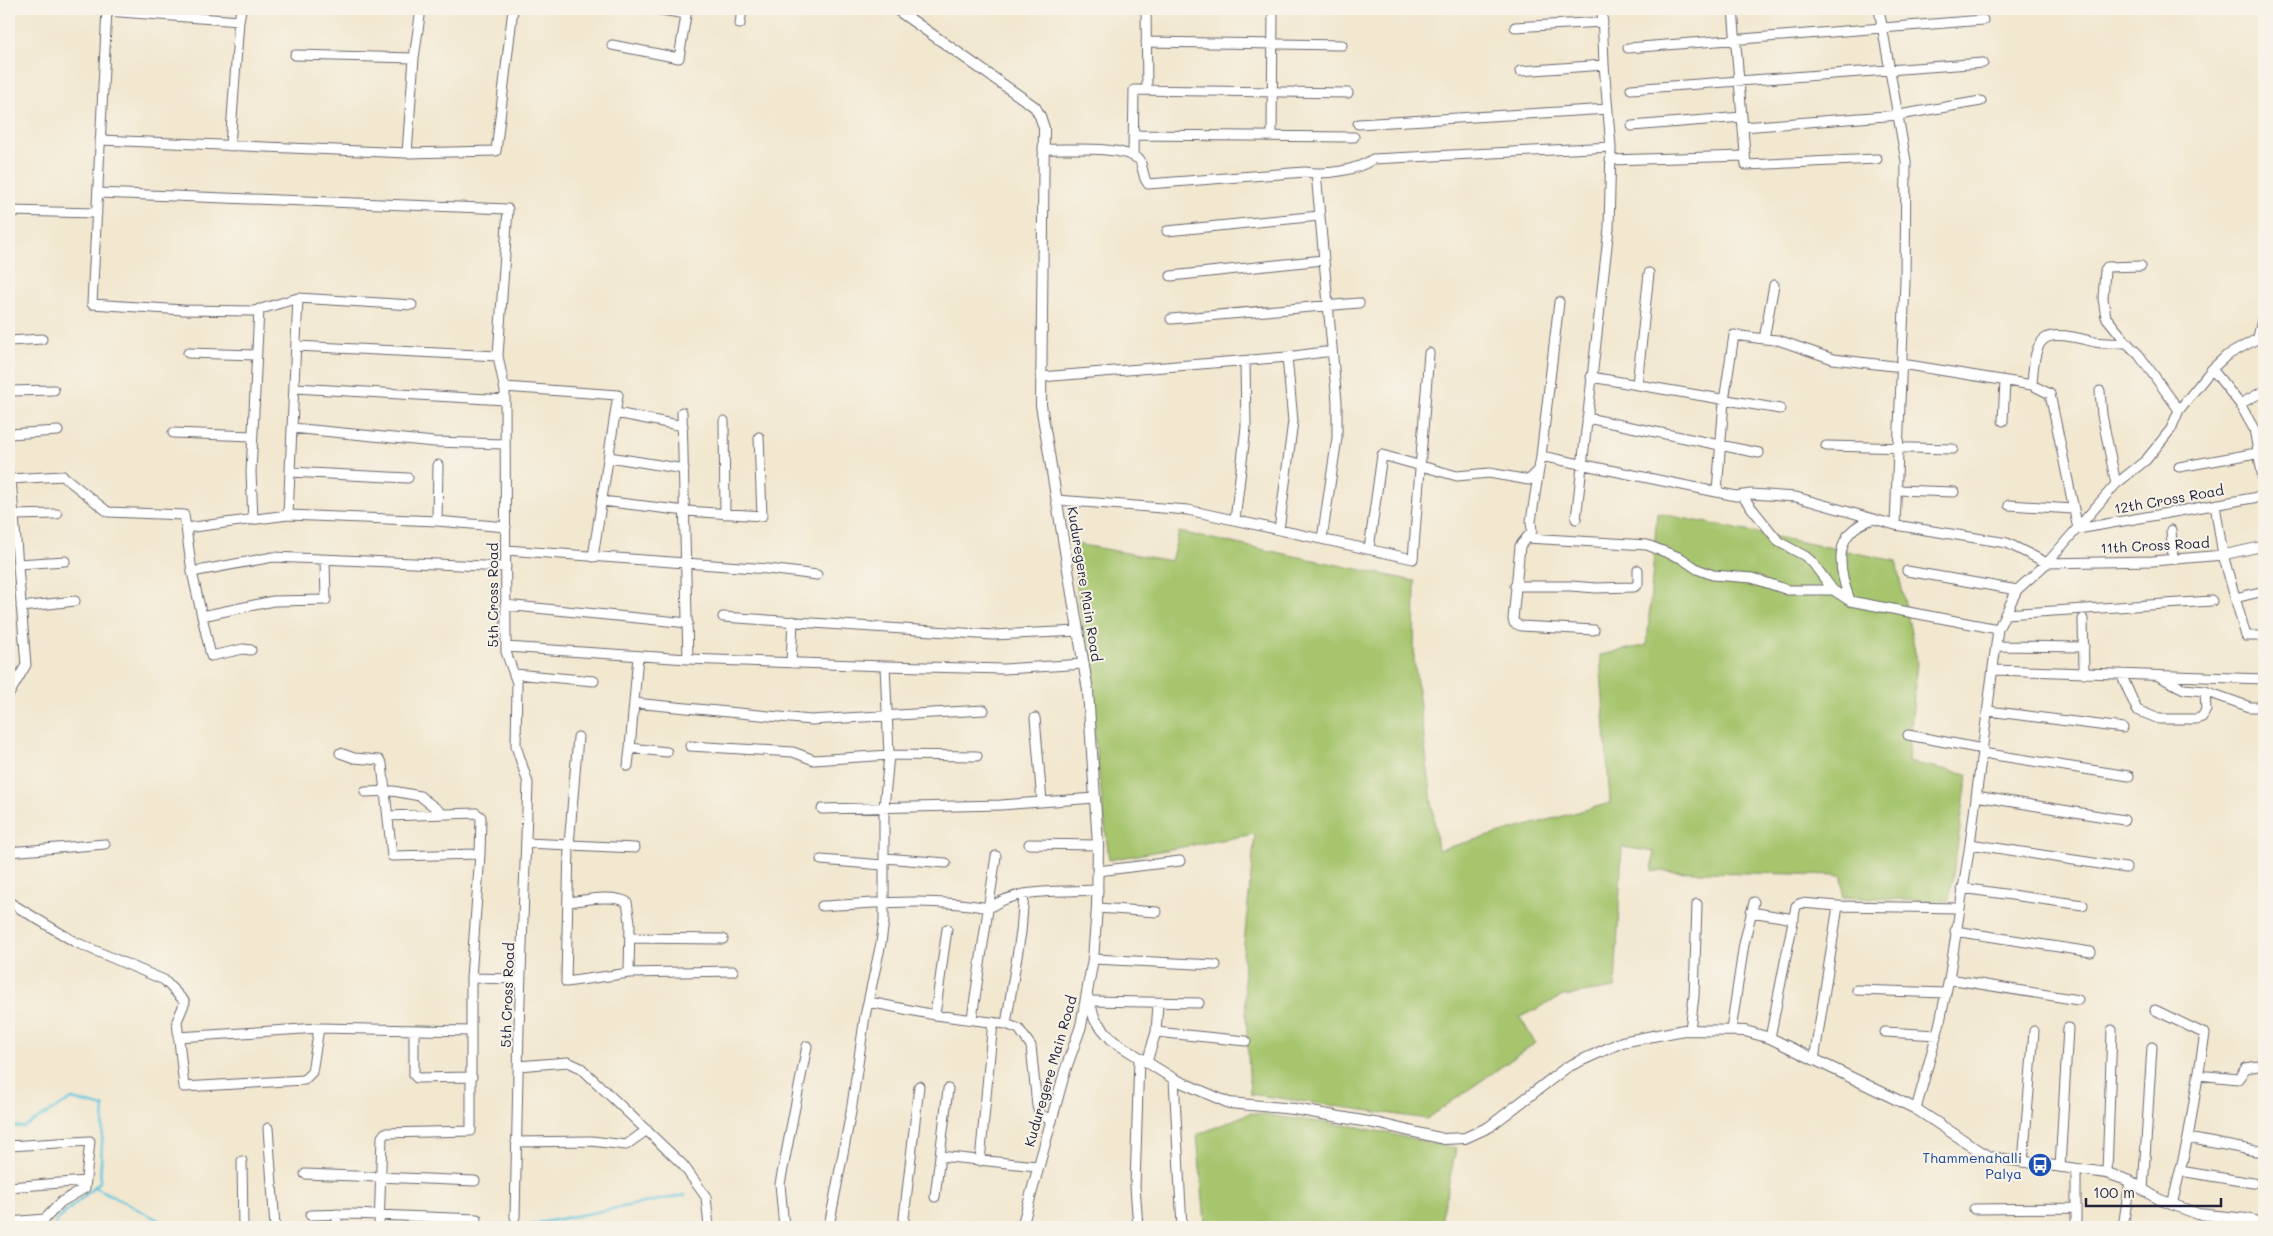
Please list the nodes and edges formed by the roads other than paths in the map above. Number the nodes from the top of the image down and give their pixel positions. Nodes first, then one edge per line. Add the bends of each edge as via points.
1 (241, 9) edge
2 (420, 9) edge
3 (513, 9) edge
4 (655, 9) edge
5 (742, 9) edge
6 (896, 9) edge
7 (1146, 9) edge
8 (1273, 9) edge
9 (1602, 9) edge
10 (1733, 9) edge
11 (1879, 9) edge
12 (107, 10) edge
13 (687, 11) edge
14 (1983, 20) dead end
15 (239, 21) junction
16 (1603, 22) junction
17 (740, 24) dead end
18 (1515, 28) dead end
19 (1883, 28) junction
20 (1735, 39) junction
21 (1146, 42) junction
22 (1273, 43) junction
23 (612, 45) dead end
24 (1342, 45) dead end
25 (1628, 48) dead end
26 (295, 55) dead end
27 (414, 58) junction
28 (1983, 63) dead end
29 (1604, 65) junction
30 (1891, 71) junction
31 (1520, 72) dead end
32 (1739, 82) junction
33 (1631, 89) dead end
34 (1147, 90) junction
35 (1272, 92) junction
36 (1348, 93) dead end
37 (1981, 101) dead end
38 (1608, 108) junction
39 (1899, 115) junction
40 (1742, 122) junction
41 (1358, 124) dead end
42 (1632, 126) dead end
43 (1133, 134) junction
44 (1272, 135) junction
45 (1354, 137) dead end
46 (100, 140) junction
47 (230, 146) junction
48 (1611, 147) junction
49 (1043, 149) junction
50 (407, 153) junction
51 (1133, 155) junction
52 (1745, 156) junction
53 (1877, 159) dead end
54 (1610, 160) junction
55 (1316, 173) junction
56 (98, 193) junction
57 (9, 211) edge
58 (96, 213) junction
59 (1319, 216) junction
60 (1166, 231) dead end
61 (1323, 260) junction
62 (2141, 266) dead end
63 (1649, 273) dead end
64 (1171, 276) dead end
65 (1774, 285) dead end
66 (298, 298) junction
67 (1559, 302) dead end
68 (1360, 303) dead end
69 (412, 305) dead end
70 (1328, 305) junction
71 (259, 309) junction
72 (2264, 312) edge
73 (1171, 320) dead end
74 (2261, 336) edge
75 (1764, 339) junction
76 (42, 340) dead end
77 (9, 341) edge
78 (2127, 343) junction
79 (296, 346) junction
80 (1332, 351) junction
81 (188, 353) dead end
82 (1429, 353) dead end
83 (256, 355) junction
84 (498, 356) junction
85 (1288, 357) junction
86 (1244, 361) junction
87 (1902, 365) junction
88 (2212, 369) junction
89 (1591, 377) junction
90 (1041, 378) junction
91 (2006, 381) junction
92 (1637, 385) junction
93 (2032, 385) junction
94 (504, 387) junction
95 (295, 388) junction
96 (54, 390) dead end
97 (2100, 391) dead end
98 (2264, 391) edge
99 (9, 392) edge
100 (505, 400) junction
101 (1724, 401) junction
102 (2240, 404) junction
103 (1780, 409) dead end
104 (2179, 410) junction
105 (682, 412) dead end
106 (616, 413) junction
107 (1587, 418) junction
108 (724, 421) dead end
109 (2003, 421) dead end
110 (683, 426) junction
111 (292, 428) junction
112 (58, 431) dead end
113 (173, 433) dead end
114 (9, 434) edge
115 (252, 436) junction
116 (759, 438) dead end
117 (505, 444) junction
118 (1720, 444) junction
119 (1826, 446) dead end
120 (1897, 448) junction
121 (1954, 449) dead end
122 (1759, 453) dead end
123 (2257, 453) junction
124 (1541, 456) junction
125 (609, 458) junction
126 (1582, 463) junction
127 (438, 465) dead end
128 (1420, 466) junction
129 (2178, 466) dead end
130 (684, 469) junction
131 (1538, 471) junction
132 (290, 472) junction
133 (408, 478) dead end
134 (10, 479) edge
135 (2116, 484) junction
136 (2264, 484) edge
137 (1896, 490) junction
138 (1717, 491) junction
139 (1954, 492) dead end
140 (1742, 496) junction
141 (2264, 496) edge
142 (1057, 500) junction
143 (602, 501) junction
144 (2009, 505) dead end
145 (2215, 505) junction
146 (2074, 510) junction
147 (686, 511) junction
148 (57, 514) dead end
149 (725, 514) junction
150 (288, 516) junction
151 (12, 518) edge
152 (1576, 519) dead end
153 (253, 520) junction
154 (1235, 520) junction
155 (1871, 520) junction
156 (437, 521) junction
157 (1895, 525) junction
158 (506, 526) junction
159 (186, 528) junction
160 (2078, 529) junction
161 (1279, 530) junction
162 (2170, 530) dead end
163 (1526, 538) junction
164 (1322, 539) junction
165 (2264, 546) edge
166 (506, 550) junction
167 (1369, 550) junction
168 (2223, 555) junction
169 (593, 556) junction
170 (2173, 559) junction
171 (65, 560) dead end
172 (326, 560) junction
173 (686, 563) junction
174 (2047, 563) junction
175 (18, 564) junction
176 (506, 567) junction
177 (1638, 570) dead end
178 (192, 572) junction
179 (1907, 572) dead end
180 (817, 575) dead end
181 (1515, 586) junction
182 (1833, 590) junction
183 (2017, 590) junction
184 (2264, 591) edge
185 (2235, 598) junction
186 (75, 601) dead end
187 (1850, 601) junction
188 (2212, 601) dead end
189 (505, 605) junction
190 (21, 606) junction
191 (2006, 614) junction
192 (202, 616) junction
193 (723, 617) dead end
194 (2083, 619) dead end
195 (794, 621) junction
196 (688, 623) junction
197 (1998, 629) junction
198 (1079, 630) junction
199 (1594, 630) dead end
200 (2264, 636) edge
201 (1996, 646) junction
202 (506, 647) junction
203 (2084, 647) junction
204 (251, 650) dead end
205 (638, 656) junction
206 (688, 659) junction
207 (792, 663) junction
208 (1084, 664) junction
209 (885, 666) junction
210 (1993, 670) junction
211 (514, 674) junction
212 (2084, 674) junction
213 (2120, 674) junction
214 (2158, 676) junction
215 (2264, 679) edge
216 (594, 681) dead end
217 (2205, 691) junction
218 (9, 694) edge
219 (634, 703) junction
220 (2264, 707) edge
221 (984, 710) dead end
222 (1988, 711) junction
223 (886, 715) junction
224 (1035, 718) dead end
225 (2123, 728) dead end
226 (1908, 735) dead end
227 (578, 737) dead end
228 (690, 746) dead end
229 (630, 748) junction
230 (1983, 751) junction
231 (667, 752) dead end
232 (340, 753) dead end
233 (889, 755) junction
234 (977, 756) dead end
235 (628, 766) dead end
236 (2129, 776) dead end
237 (385, 791) junction
238 (365, 792) dead end
239 (1976, 796) junction
240 (1096, 798) junction
241 (1042, 802) junction
242 (884, 808) junction
243 (822, 809) dead end
244 (442, 813) junction
245 (388, 816) junction
246 (2124, 820) dead end
247 (527, 843) junction
248 (105, 844) dead end
249 (1029, 844) dead end
250 (1970, 844) junction
251 (569, 845) junction
252 (1098, 845) junction
253 (635, 848) dead end
254 (9, 852) edge
255 (480, 854) junction
256 (996, 856) dead end
257 (821, 860) dead end
258 (1180, 860) dead end
259 (884, 861) junction
260 (946, 863) dead end
261 (2126, 868) dead end
262 (1098, 871) junction
263 (1962, 888) junction
264 (1098, 890) junction
265 (1024, 894) junction
266 (9, 902) edge
267 (568, 902) junction
268 (885, 902) junction
269 (1754, 902) dead end
270 (1697, 904) dead end
271 (2083, 905) dead end
272 (822, 906) dead end
273 (1838, 906) junction
274 (989, 908) junction
275 (1098, 908) junction
276 (1959, 908) junction
277 (1157, 912) dead end
278 (1752, 912) junction
279 (1794, 919) junction
280 (947, 929) dead end
281 (1955, 931) junction
282 (630, 938) junction
283 (723, 939) dead end
284 (2091, 952) dead end
285 (1093, 959) junction
286 (1216, 965) dead end
287 (733, 971) dead end
288 (629, 973) junction
289 (471, 978) junction
290 (521, 979) junction
291 (1949, 979) junction
292 (1858, 990) dead end
293 (1946, 992) junction
294 (1088, 998) junction
295 (2078, 1000) dead end
296 (869, 1002) junction
297 (1158, 1004) junction
298 (1199, 1004) dead end
299 (2155, 1010) dead end
300 (935, 1015) junction
301 (972, 1018) junction
302 (993, 1022) junction
303 (1006, 1024) junction
304 (319, 1028) junction
305 (2068, 1028) dead end
306 (414, 1030) junction
307 (1690, 1030) junction
308 (1731, 1030) junction
309 (2112, 1030) dead end
310 (470, 1031) junction
311 (1156, 1032) junction
312 (1885, 1032) dead end
313 (2034, 1032) dead end
314 (1937, 1035) junction
315 (178, 1037) junction
316 (1770, 1038) junction
317 (1246, 1041) dead end
318 (807, 1046) dead end
319 (2152, 1047) dead end
320 (1143, 1060) junction
321 (1814, 1060) junction
322 (2264, 1065) edge
323 (518, 1066) junction
324 (2198, 1075) junction
325 (472, 1077) junction
326 (1174, 1079) junction
327 (919, 1086) dead end
328 (948, 1089) dead end
329 (1916, 1109) junction
330 (1052, 1121) junction
331 (268, 1128) dead end
332 (647, 1130) junction
333 (2188, 1138) junction
334 (516, 1142) junction
335 (9, 1146) edge
336 (2264, 1150) edge
337 (940, 1156) junction
338 (980, 1161) junction
339 (242, 1162) dead end
340 (2023, 1162) junction
341 (1037, 1166) junction
342 (2060, 1167) junction
343 (2076, 1170) junction
344 (2180, 1171) junction
345 (2107, 1173) junction
346 (306, 1174) dead end
347 (381, 1178) junction
348 (86, 1181) junction
349 (475, 1181) dead end
350 (2130, 1181) junction
351 (2254, 1183) dead end
352 (9, 1187) edge
353 (2143, 1190) junction
354 (935, 1197) dead end
355 (2172, 1204) junction
356 (1974, 1208) dead end
357 (2075, 1208) junction
358 (337, 1214) junction
359 (310, 1215) dead end
360 (379, 1215) junction
361 (515, 1217) dead end
362 (477, 1219) dead end
363 (9, 1222) edge
364 (2264, 1223) edge
365 (243, 1227) edge
366 (275, 1227) edge
367 (337, 1227) edge
368 (379, 1227) edge
369 (709, 1227) edge
370 (784, 1227) edge
371 (828, 1227) edge
372 (903, 1227) edge
373 (1022, 1227) edge
374 (1138, 1227) edge
375 (1182, 1227) edge
376 (2076, 1227) edge
377 (2122, 1227) edge

1 - 15 street
2 - 27 street
3 - 50 street via 496,151
4 - 13 street
5 - 17 street
6 - 49 street, Kuduregere Main Road via 1035,107 1044,128
7 - 21 street
8 - 22 street
9 - 16 street
10 - 20 street
11 - 19 street
12 - 15 street
12 - 46 street
13 - 23 street via 679,58
14 - 19 street
15 - 47 street
16 - 18 street
16 - 29 street
19 - 20 street
19 - 30 street
20 - 25 street
20 - 32 street
21 - 22 street
21 - 34 street
22 - 24 street
22 - 35 street
26 - 27 street
27 - 50 street
28 - 30 street
29 - 31 street
29 - 38 street
30 - 32 street
30 - 39 street
32 - 33 street
32 - 40 street
34 - 35 street
34 - 43 street via 1134,90
35 - 36 street
35 - 44 street
37 - 39 street
38 - 41 street
38 - 48 street
39 - 40 street
39 - 87 street via 1906,161
40 - 42 street
40 - 52 street
43 - 44 street
43 - 51 street
44 - 45 street
46 - 47 street
46 - 56 street
47 - 50 street
48 - 54 street
48 - 55 street via 1373,159 1363,166
49 - 51 street
49 - 90 street, Kuduregere Main Road
51 - 55 street via 1140,160 1148,184
52 - 53 street via 1746,165
52 - 54 street
54 - 89 street via 1609,228
55 - 59 street
56 - 58 street
56 - 84 street, 5th Cross Road via 508,209
57 - 58 street
58 - 71 street via 92,304 183,310
59 - 60 street
59 - 61 street
61 - 64 street
61 - 70 street
62 - 78 street via 2112,266 2105,270 2106,317
63 - 92 street
65 - 75 street
66 - 69 street
66 - 71 street
66 - 79 street
67 - 124 street
68 - 70 street
70 - 73 street
70 - 80 street
71 - 83 street
72 - 74 street
74 - 88 street via 2226,356
75 - 87 street via 1778,340 1833,359
75 - 101 street via 1734,336
76 - 77 street
78 - 93 street via 2096,342 2057,334 2045,338 2035,353
78 - 104 street
79 - 84 street
79 - 95 street
80 - 85 street
80 - 164 street via 1337,438
81 - 83 street
82 - 128 street
83 - 115 street
84 - 94 street, 5th Cross Road
85 - 86 street
85 - 161 street via 1293,420
86 - 90 street
86 - 154 street via 1246,427
87 - 91 street
87 - 120 street
88 - 102 street
88 - 104 street
89 - 92 street
89 - 107 street
90 - 142 street, Kuduregere Main Road via 1041,406
91 - 93 street
91 - 109 street
92 - 101 street
93 - 146 street via 2047,392 2051,398
94 - 100 street, 5th Cross Road
94 - 106 street via 618,395
95 - 100 street
95 - 111 street
96 - 99 street
97 - 135 street
98 - 102 street
100 - 117 street, 5th Cross Road
101 - 103 street
101 - 118 street
102 - 123 street via 2254,429
104 - 135 street via 2171,429 2146,460
105 - 110 street
106 - 110 street
106 - 125 street
107 - 118 street
107 - 126 street
108 - 149 street
110 - 130 street
111 - 117 street via 434,442
111 - 132 street
112 - 114 street
113 - 115 street
115 - 153 street
116 - 149 street via 762,516
117 - 158 street, 5th Cross Road
118 - 122 street
118 - 138 street
119 - 120 street
120 - 121 street
120 - 137 street
123 - 129 street
123 - 136 street
124 - 126 street
124 - 131 street
125 - 130 street
125 - 143 street
126 - 138 street
126 - 152 street
127 - 156 street
128 - 131 street via 1457,476 1489,473 1529,480
128 - 167 street via 1382,455
128 - 167 street via 1413,559
130 - 147 street
131 - 163 street via 1532,531
132 - 133 street
132 - 150 street
134 - 151 street
134 - 159 street via 63,476 108,512 184,515
135 - 160 street
137 - 139 street
137 - 157 street
138 - 140 street
140 - 155 street via 1796,497
140 - 182 street via 1779,542 1805,556
141 - 145 street, 12th Cross Road
142 - 154 street via 1188,510
142 - 198 street, Kuduregere Main Road
143 - 147 street
143 - 169 street
144 - 146 street
145 - 160 street, 12th Cross Road
145 - 168 street
146 - 160 street
147 - 149 street
147 - 173 street
148 - 151 street
150 - 153 street
150 - 156 street
151 - 175 street
153 - 159 street
154 - 161 street
155 - 157 street
155 - 187 street via 1855,526 1843,546 1842,571
156 - 158 street
157 - 174 street via 2007,543
158 - 166 street, 5th Cross Road
159 - 178 street
160 - 174 street
161 - 164 street
162 - 170 street
163 - 181 street via 1520,546
163 - 182 street via 1647,546 1682,558 1713,576 1752,578 1788,590
164 - 167 street
165 - 168 street, 11th Cross Road
166 - 169 street
166 - 176 street, 5th Cross Road
168 - 170 street, 11th Cross Road
168 - 185 street
169 - 173 street
170 - 174 street, 11th Cross Road
171 - 175 street
172 - 176 street
172 - 178 street via 273,557
172 - 192 street via 326,600 273,601
173 - 180 street
173 - 196 street
174 - 183 street
175 - 190 street
176 - 189 street, 5th Cross Road
177 - 181 street via 1638,584 1634,587
178 - 192 street
179 - 183 street
181 - 199 street via 1513,619 1517,625
182 - 187 street
183 - 191 street
184 - 185 street
185 - 200 street via 2246,636
186 - 190 street
187 - 197 street
188 - 191 street
189 - 196 street
189 - 202 street, 5th Cross Road
190 - 218 street via 26,665
191 - 197 street
192 - 204 street via 210,656
193 - 195 street
194 - 203 street
195 - 198 street via 993,635
195 - 207 street
196 - 206 street
197 - 201 street
198 - 208 street, Kuduregere Main Road
201 - 203 street
201 - 210 street
202 - 205 street
202 - 211 street, 5th Cross Road
203 - 212 street
205 - 206 street
205 - 219 street
206 - 207 street
207 - 209 street
208 - 209 street via 1004,669
208 - 240 street, Kuduregere Main Road
209 - 223 street
210 - 212 street
210 - 222 street
211 - 216 street
211 - 247 street, 5th Cross Road via 517,683 516,746 528,784
212 - 213 street
213 - 214 street
213 - 217 street via 2137,710 2159,719 2202,717 2206,710
214 - 215 street
214 - 217 street via 2184,689
217 - 220 street via 2250,707
219 - 223 street via 811,720
219 - 229 street
221 - 223 street
222 - 225 street
222 - 230 street
223 - 233 street
224 - 241 street
226 - 230 street
227 - 251 street
228 - 233 street via 793,752 814,760
229 - 231 street
229 - 235 street
230 - 236 street
230 - 239 street
232 - 237 street via 379,760 385,776
233 - 234 street
233 - 242 street
237 - 238 street
237 - 244 street via 420,796
237 - 245 street
239 - 246 street
239 - 250 street
240 - 241 street
240 - 252 street, Kuduregere Main Road
241 - 242 street
242 - 243 street
242 - 259 street
244 - 245 street
244 - 255 street via 472,812 481,817
245 - 255 street via 392,856
247 - 251 street
247 - 290 street, 5th Cross Road
248 - 254 street
249 - 252 street
250 - 261 street
250 - 263 street
251 - 253 street
251 - 267 street
252 - 262 street, Kuduregere Main Road
255 - 289 street
256 - 274 street
257 - 259 street
258 - 262 street
259 - 260 street
259 - 268 street
262 - 264 street, Kuduregere Main Road
263 - 271 street
263 - 276 street
264 - 265 street
264 - 275 street, Kuduregere Main Road
265 - 274 street via 999,901
265 - 303 street
266 - 315 street via 75,942 164,980 186,1002 176,1021
267 - 282 street via 622,899 627,902
267 - 288 street via 566,982
268 - 272 street
268 - 274 street via 956,902
268 - 296 street via 881,943
269 - 278 street
270 - 307 street
273 - 276 street
273 - 279 street via 1801,903 1796,906
273 - 321 street
274 - 301 street
275 - 277 street
275 - 285 street, Kuduregere Main Road
276 - 281 street
278 - 279 street
278 - 308 street
279 - 316 street
280 - 300 street
281 - 284 street
281 - 291 street
282 - 283 street
282 - 288 street
285 - 286 street
285 - 294 street, Kuduregere Main Road
287 - 288 street
289 - 290 street
289 - 310 street
290 - 323 street, 5th Cross Road
291 - 293 street
291 - 295 street
292 - 293 street
293 - 314 street
294 - 297 street
294 - 320 street via 1095,1020 1113,1041
294 - 330 street, Kuduregere Main Road
296 - 300 street
296 - 371 street via 852,1112
297 - 298 street
297 - 311 street
299 - 324 street via 2205,1034
300 - 301 street
301 - 302 street
302 - 303 street
302 - 338 street
303 - 330 street via 1019,1029 1031,1046 1037,1106 1040,1114
304 - 306 street
304 - 315 street
304 - 315 street via 312,1072 304,1080 184,1087
305 - 342 street
306 - 310 street
306 - 325 street via 414,1074 417,1078
307 - 308 street
307 - 326 street via 1622,1042 1567,1067 1489,1128 1465,1138 1444,1139 1294,1109 1229,1103
308 - 316 street
309 - 345 street
310 - 325 street
311 - 317 street
311 - 320 street
312 - 314 street
313 - 340 street
314 - 329 street
316 - 321 street
318 - 370 street via 780,1184
319 - 353 street
320 - 326 street
320 - 374 street via 1135,1186
321 - 329 street
322 - 324 street via 2246,1068 2238,1079
323 - 332 street via 568,1062 581,1068
323 - 334 street, 5th Cross Road
324 - 333 street
325 - 347 street via 471,1131 388,1132 382,1136
326 - 375 street
327 - 372 street
328 - 337 street
329 - 340 street via 1989,1157
330 - 341 street, Kuduregere Main Road
331 - 366 street
332 - 334 street via 626,1146 591,1142
332 - 369 street via 683,1165 706,1197
333 - 336 street
333 - 344 street
334 - 361 street, 5th Cross Road
335 - 348 street via 90,1142
337 - 338 street
337 - 354 street
338 - 341 street
339 - 365 street
340 - 342 street
341 - 373 street, Kuduregere Main Road
342 - 343 street
343 - 345 street
343 - 357 street
344 - 351 street
344 - 355 street
345 - 350 street
346 - 347 street
347 - 349 street
347 - 360 street
348 - 352 street
348 - 363 street via 85,1188 61,1202 45,1219
350 - 353 street
350 - 377 street
353 - 355 street
355 - 364 street via 2198,1214
356 - 357 street
357 - 376 street
358 - 359 street
358 - 360 street
358 - 367 street
360 - 362 street
360 - 368 street

